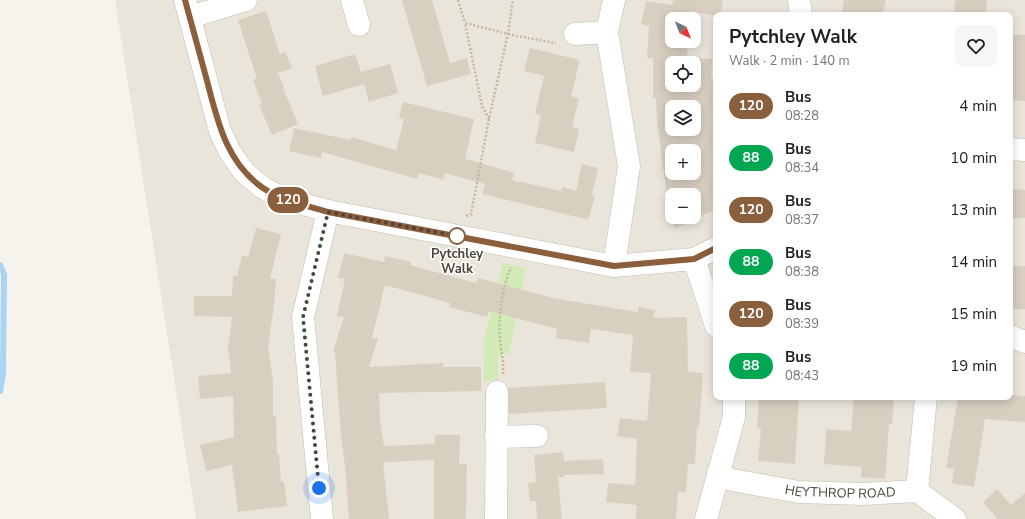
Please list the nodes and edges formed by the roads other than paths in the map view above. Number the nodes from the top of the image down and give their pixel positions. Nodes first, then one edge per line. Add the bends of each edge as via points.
1 (246, 0) edge
2 (352, 0) edge
3 (614, 0) edge
4 (799, 0) edge
5 (188, 8) edge
6 (801, 12) edge
7 (359, 25) dead end
8 (607, 32) junction
9 (575, 34) road end
10 (1013, 149) edge
11 (1025, 150) edge
12 (328, 212) junction
13 (713, 250) edge
14 (694, 259) junction
15 (614, 266) junction
16 (713, 317) edge
17 (1013, 337) edge
18 (1025, 342) edge
19 (497, 392) road end
20 (734, 400) edge
21 (926, 400) edge
22 (537, 436) dead end
23 (496, 437) junction
24 (718, 473) junction
25 (917, 491) junction
26 (322, 519) edge
27 (496, 519) edge
28 (706, 519) edge
29 (956, 519) edge

1 - 5 street
2 - 7 street
3 - 8 street
4 - 6 street
5 - 12 street via 220,131 233,157 244,172 263,188 285,199
8 - 9 street
8 - 15 street via 629,166
10 - 11 street
12 - 15 street
12 - 26 street via 303,317
13 - 14 street
14 - 15 street
14 - 16 street
17 - 18 street
19 - 23 street
20 - 24 street via 734,417
21 - 25 street
22 - 23 street
23 - 27 street
24 - 25 street, HEYTHROP ROAD via 732,480 799,492 863,494
24 - 28 street
25 - 29 street

